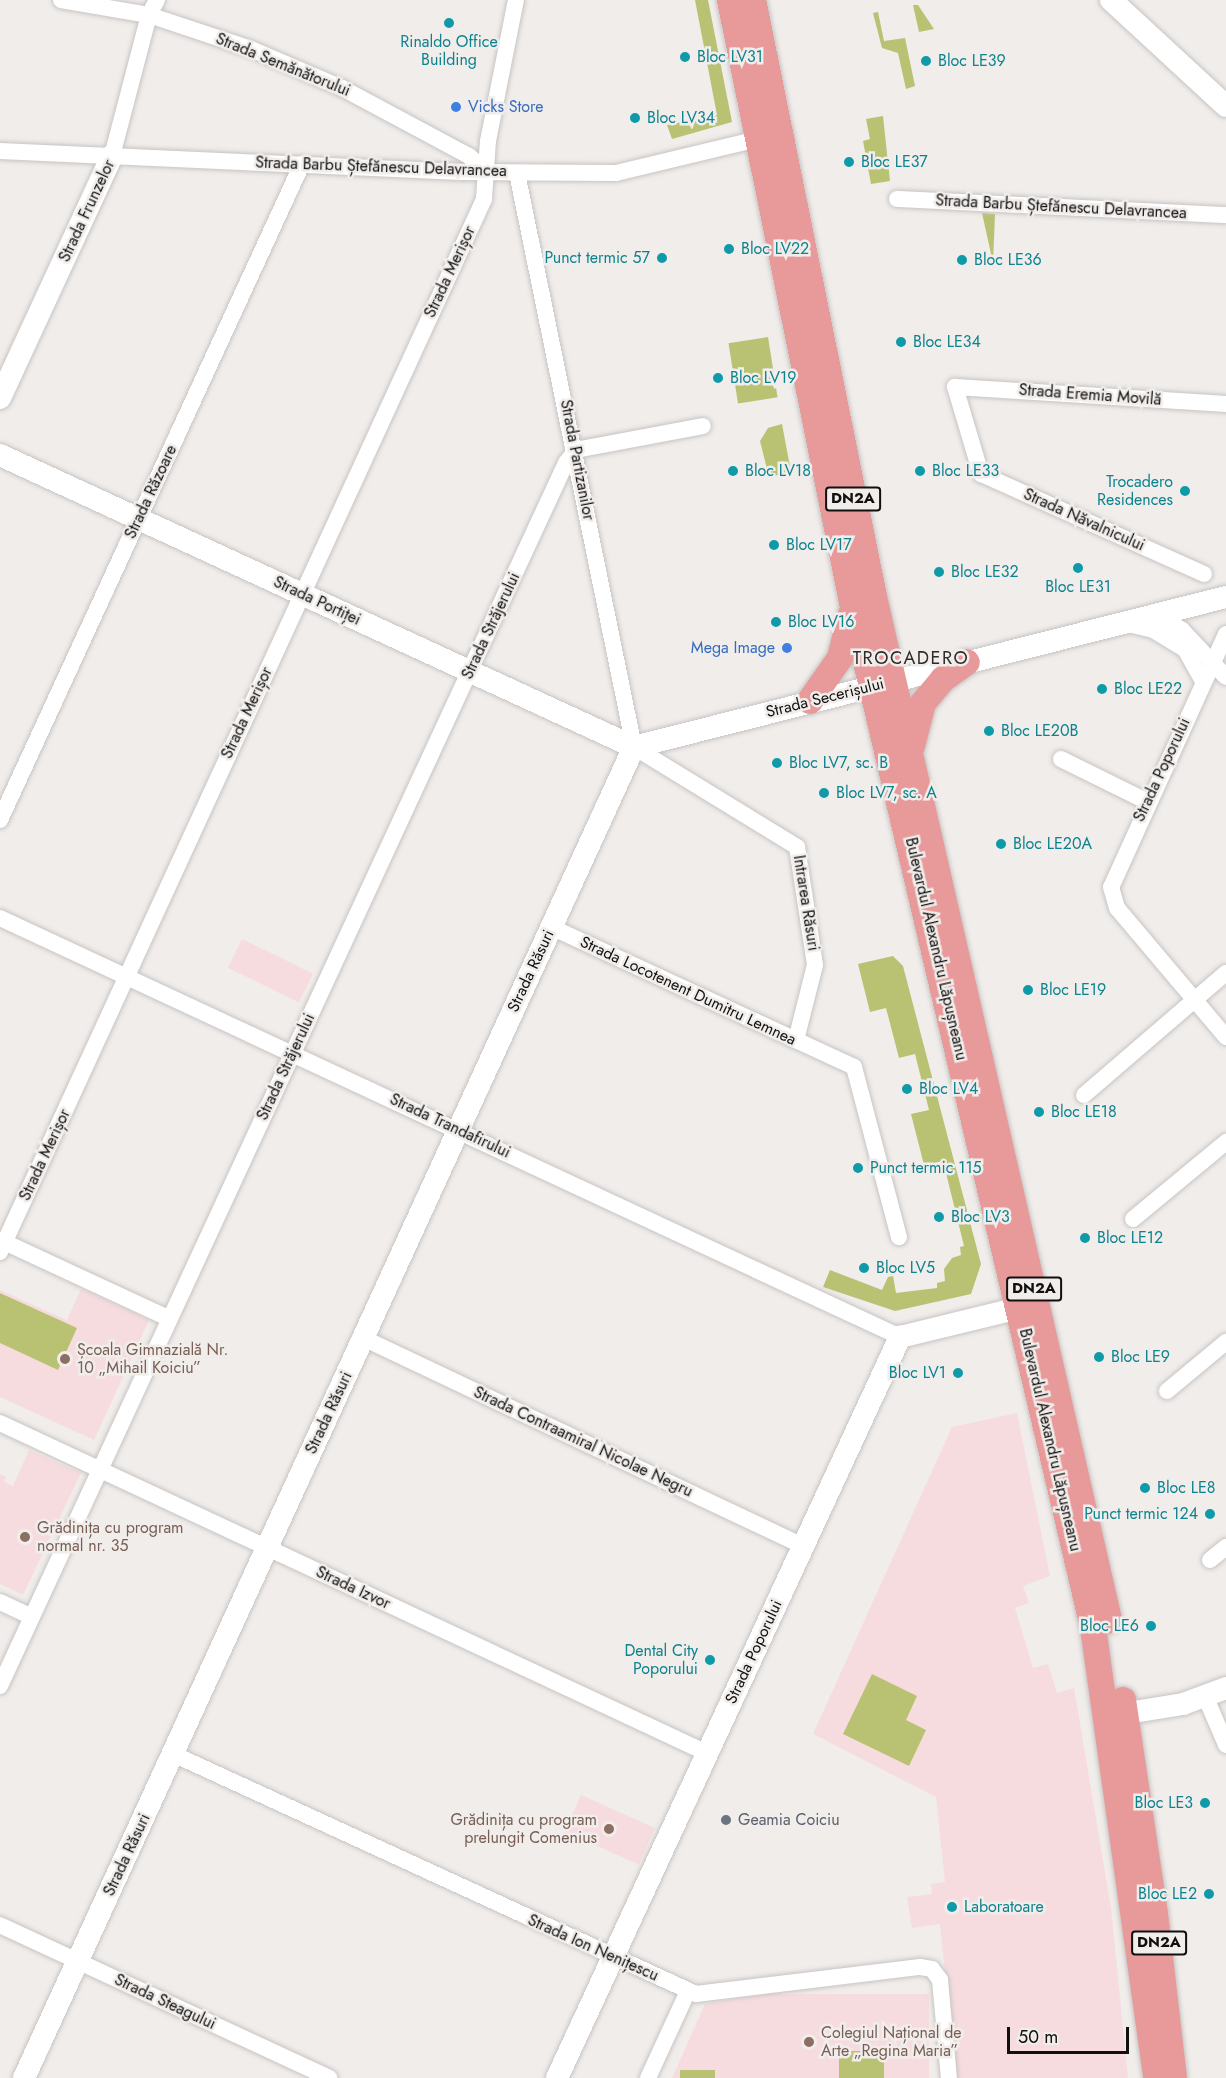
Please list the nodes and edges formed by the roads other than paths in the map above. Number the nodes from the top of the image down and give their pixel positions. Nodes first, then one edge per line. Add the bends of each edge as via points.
1 (61, 0) edge
2 (516, 0) edge
3 (730, 0) edge
4 (753, 0) edge
5 (1111, 0) edge
6 (153, 8) edge
7 (1226, 106) edge
8 (758, 139) junction
9 (0, 151) edge
10 (112, 156) junction
11 (302, 164) junction
12 (487, 172) junction
13 (517, 173) junction
14 (897, 199) dead end
15 (1226, 215) edge
16 (955, 387) joint
17 (0, 398) edge
18 (1226, 404) edge
19 (703, 426) dead end
20 (576, 450) junction
21 (0, 455) edge
22 (139, 519) junction
23 (1204, 574) dead end
24 (302, 594) junction
25 (1226, 597) edge
26 (852, 602) junction
27 (1158, 617) junction
28 (1128, 624) junction
29 (1226, 634) edge
30 (967, 662) junction
31 (1214, 662) junction
32 (470, 672) junction
33 (1226, 677) edge
34 (1203, 681) junction
35 (883, 684) junction
36 (810, 701) junction
37 (634, 747) junction
38 (910, 758) junction
39 (1061, 759) dead end
40 (1148, 802) junction
41 (0, 820) edge
42 (0, 918) edge
43 (551, 927) junction
44 (1226, 973) edge
45 (127, 976) junction
46 (1195, 1000) junction
47 (1226, 1037) edge
48 (796, 1040) junction
49 (293, 1053) junction
50 (1084, 1095) dead end
51 (458, 1130) junction
52 (1226, 1142) edge
53 (1133, 1219) dead end
54 (899, 1238) dead end
55 (2, 1245) edge
56 (1019, 1308) junction
57 (170, 1319) junction
58 (900, 1337) junction
59 (363, 1338) junction
60 (1226, 1342) edge
61 (1167, 1391) dead end
62 (0, 1423) edge
63 (99, 1470) junction
64 (803, 1546) junction
65 (1226, 1547) edge
66 (267, 1548) junction
67 (1210, 1560) dead end
68 (0, 1602) edge
69 (32, 1617) junction
70 (0, 1686) edge
71 (1216, 1693) edge
72 (1116, 1715) junction
73 (1226, 1745) edge
74 (707, 1753) junction
75 (173, 1754) junction
76 (0, 1925) edge
77 (612, 1958) junction
78 (78, 1961) junction
79 (688, 1991) junction
80 (24, 2078) edge
81 (329, 2078) edge
82 (557, 2078) edge
83 (648, 2078) edge
84 (949, 2078) edge
85 (1156, 2078) edge
86 (1174, 2078) edge

1 - 6 street, Strada Semănătorului
2 - 12 street, Strada Merișor via 488,141
3 - 8 main road, Bulevardul Alexandru Lăpușneanu
4 - 35 main road, Bulevardul Alexandru Lăpușneanu / DN2A
5 - 7 street
6 - 10 street, Strada Frunzelor
6 - 12 street, Strada Semănătorului via 342,87 469,156
8 - 13 street, Strada Barbu Ștefănescu Delavrancea via 616,173
8 - 26 main road, Bulevardul Alexandru Lăpușneanu
9 - 10 street, Strada Barbu Ștefănescu Delavrancea
10 - 11 street, Strada Barbu Ștefănescu Delavrancea
10 - 17 street, Strada Frunzelor
11 - 12 street, Strada Barbu Ștefănescu Delavrancea
11 - 22 street, Strada Răzoare
12 - 13 street, Strada Barbu Ștefănescu Delavrancea
12 - 24 street, Strada Merișor via 484,199
13 - 20 street, Strada Partizanilor
14 - 15 street, Strada Barbu Ștefănescu Delavrancea
16 - 18 street, Strada Eremia Movilă
16 - 23 street, Strada Năvalnicului via 981,474
19 - 20 street
20 - 32 street, Strada Străjerului
20 - 37 street, Strada Partizanilor
21 - 22 street, Strada Portiței
22 - 24 street, Strada Portiței
22 - 41 street, Strada Răzoare
24 - 32 street, Strada Portiței
24 - 45 street, Strada Merișor
25 - 27 street, Strada Secerișului
26 - 35 main road, Bulevardul Alexandru Lăpușneanu
26 - 36 main road via 847,640 840,658
27 - 28 street, Strada Secerișului
27 - 31 street via 1182,630
28 - 30 street, Strada Secerișului
28 - 34 street via 1153,630 1185,649
29 - 31 street, Strada Poporului
30 - 35 street, Strada Secerișului
30 - 38 main road via 943,679 923,703
31 - 33 street
31 - 34 street, Strada Poporului
32 - 37 street, Strada Portiței
32 - 49 street, Strada Străjerului
34 - 40 street, Strada Poporului
35 - 36 street, Strada Secerișului
35 - 38 main road, Bulevardul Alexandru Lăpușneanu / DN2A
35 - 56 main road, Bulevardul Alexandru Lăpușneanu / DN2A
36 - 37 street, Strada Secerișului
37 - 43 street, Strada Răsuri
37 - 48 street, Intrarea Răsuri via 797,847 814,965
38 - 72 main road, Bulevardul Alexandru Lăpușneanu / DN2A via 1108,1612
39 - 40 street
40 - 46 street, Strada Poporului via 1113,877 1111,896
42 - 45 street, Strada Trandafirului
43 - 48 street, Strada Locotenent Dumitru Lemnea
43 - 51 street, Strada Răsuri
44 - 46 street
45 - 49 street, Strada Trandafirului
45 - 55 street, Strada Merișor
46 - 47 street
46 - 50 street
48 - 54 street, Strada Locotenent Dumitru Lemnea via 854,1067
49 - 51 street, Strada Trandafirului
49 - 57 street, Strada Străjerului
51 - 58 street, Strada Trandafirului
51 - 59 street, Strada Răsuri
52 - 53 street
55 - 57 street
56 - 58 street
56 - 72 main road, Bulevardul Alexandru Lăpușneanu / DN2A
57 - 63 street, Strada Străjerului
58 - 64 street, Strada Poporului
59 - 64 street, Strada Contraamiral Nicolae Negru
59 - 66 street, Strada Răsuri
60 - 61 street
62 - 63 street, Strada Izvor
63 - 66 street, Strada Izvor
63 - 69 street, Strada Străjerului
64 - 74 street, Strada Poporului
65 - 67 street
66 - 74 street, Strada Izvor
66 - 75 street, Strada Răsuri
68 - 69 street
69 - 70 street, Strada Străjerului
71 - 72 street
71 - 73 street
72 - 85 main road, Bulevardul Alexandru Lăpușneanu / DN2A
72 - 86 main road, Bulevardul Alexandru Lăpușneanu / DN2A via 1160,1948
74 - 77 street, Strada Poporului
75 - 77 street, Strada Ion Nenițescu
75 - 78 street, Strada Răsuri
76 - 78 street, Strada Steagului
77 - 79 street, Strada Ion Nenițescu
77 - 82 street, Strada Poporului
78 - 80 street, Strada Răsuri
78 - 81 street, Strada Steagului
79 - 83 street
79 - 84 street, Strada Ion Nenițescu via 707,1994 926,1967 938,1974 940,1980

